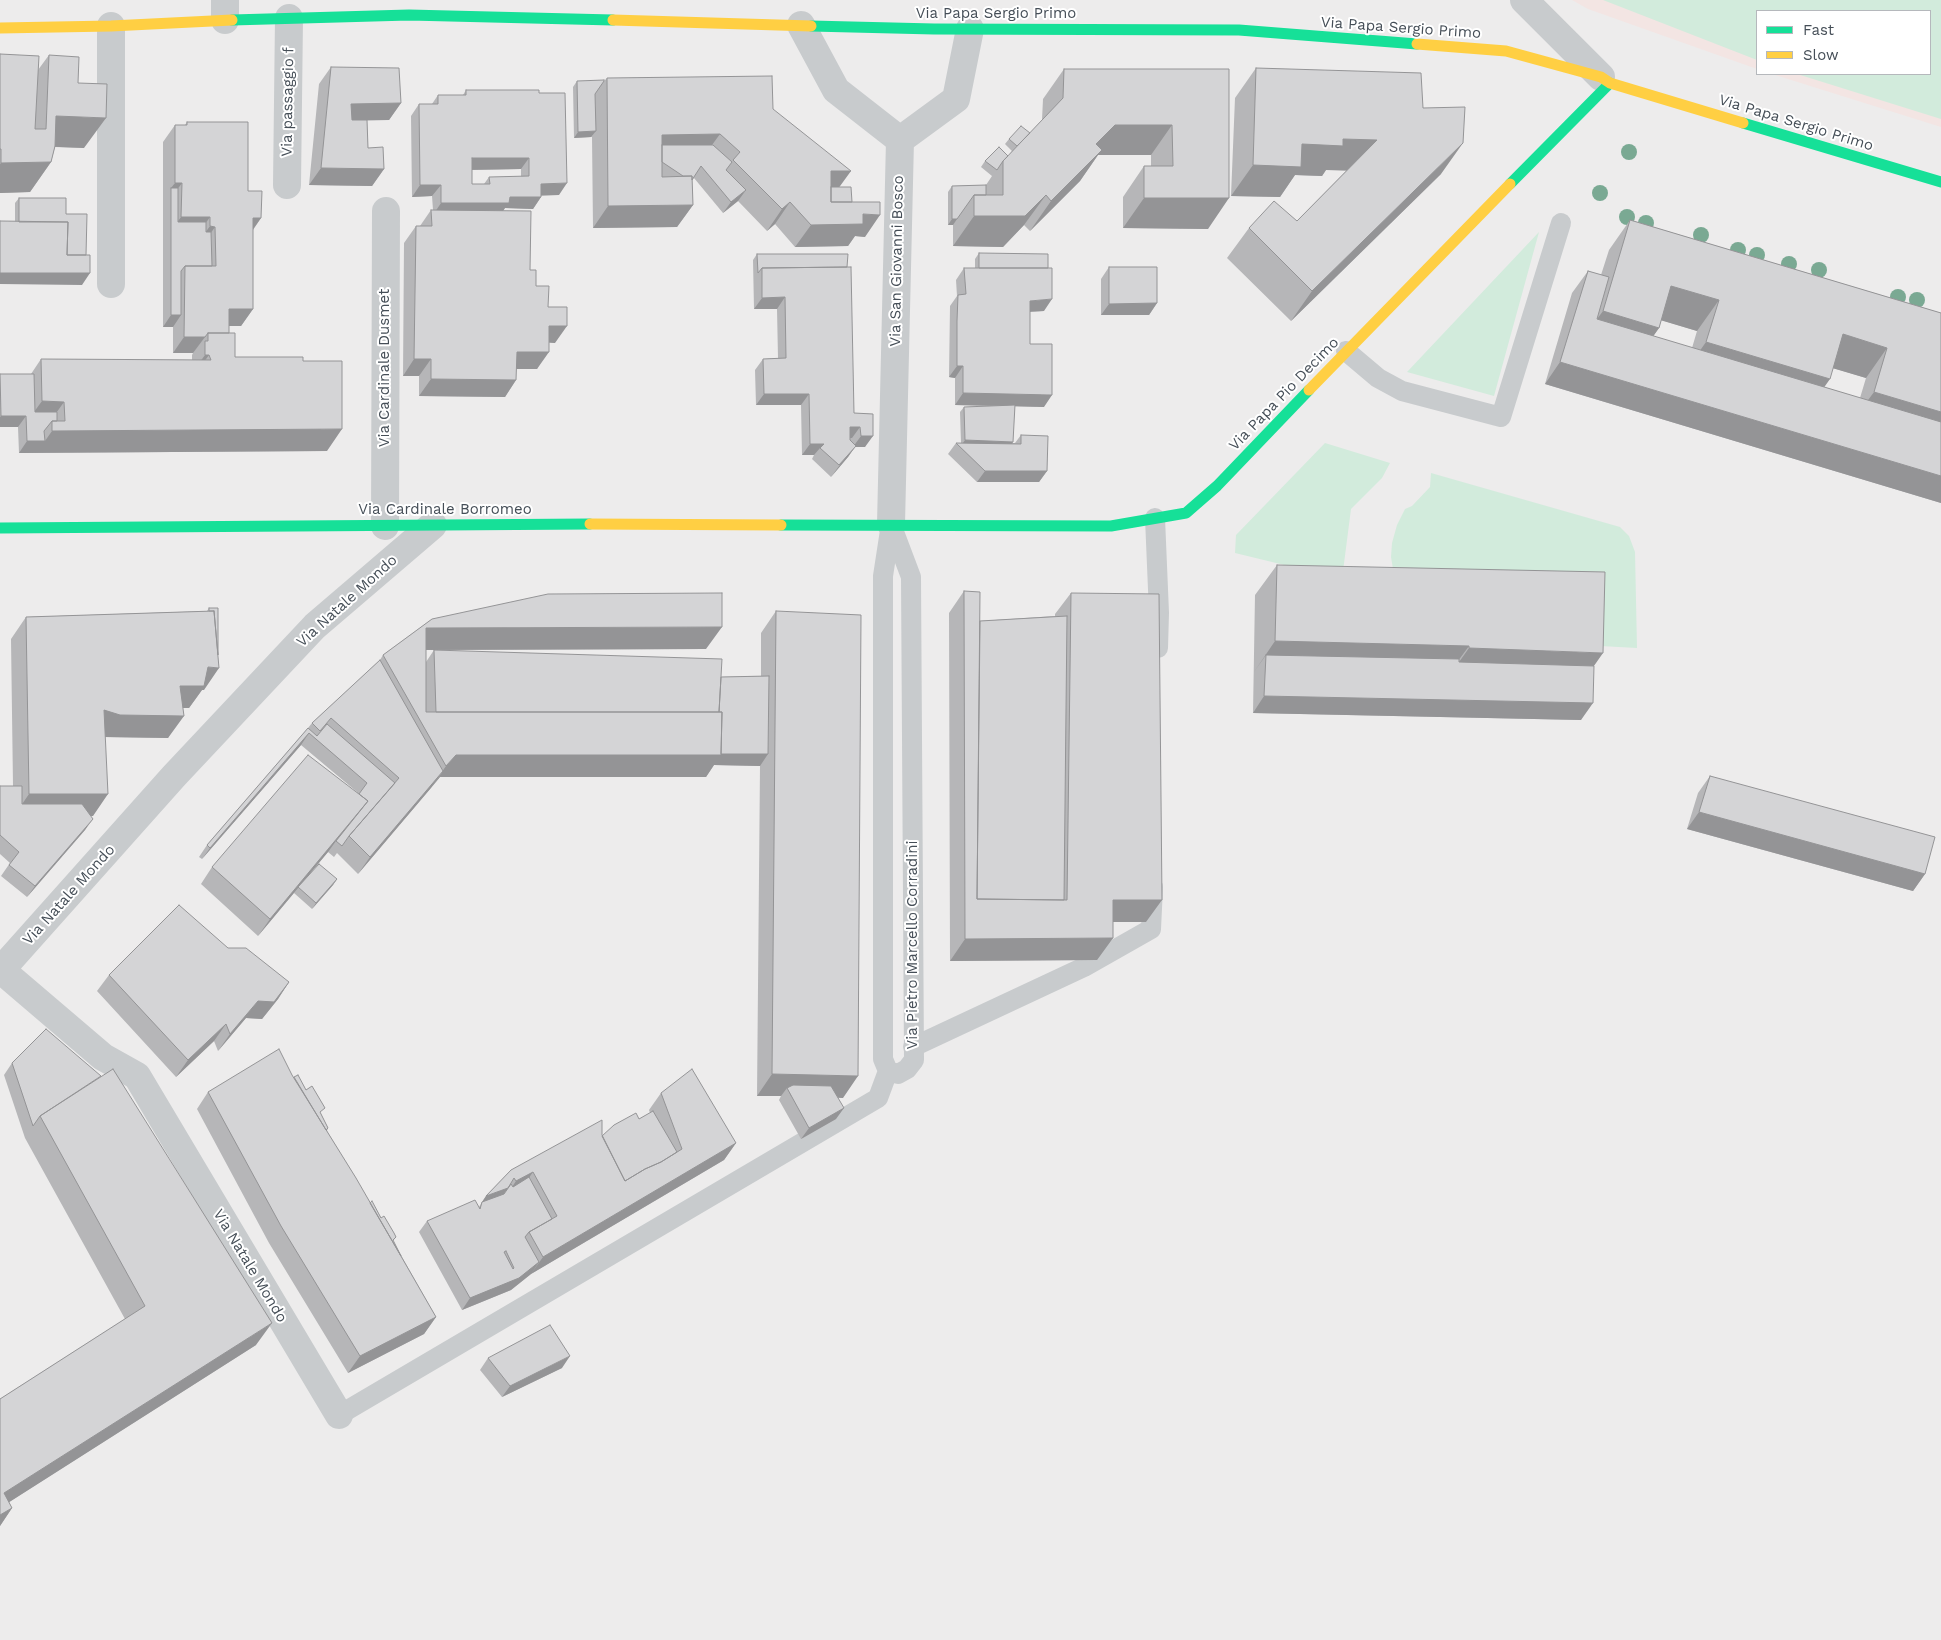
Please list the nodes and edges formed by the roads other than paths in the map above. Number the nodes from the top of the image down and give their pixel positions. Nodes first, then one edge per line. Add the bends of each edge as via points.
1 (1524, 0) edge
2 (225, 10) edge
3 (289, 18) junction
4 (801, 25) junction
5 (111, 26) junction
6 (0, 28) edge
7 (970, 29) junction
8 (1605, 80) junction
9 (900, 140) junction
10 (1941, 182) edge
11 (287, 185) dead end
12 (386, 211) dead end
13 (1560, 223) dead end
14 (111, 284) dead end
15 (1346, 350) junction
16 (1155, 518) junction
17 (891, 524) junction
18 (433, 525) junction
19 (385, 526) junction
20 (0, 528) edge
21 (1158, 663) edge
22 (1153, 870) edge
23 (913, 1047) junction
24 (888, 1071) junction
25 (339, 1416) joint

1 - 8 street
2 - 3 main road, Via Papa Sergio Primo
2 - 5 main road, Via Papa Sergio Primo
3 - 4 main road, Via Papa Sergio Primo via 409,15
3 - 11 street, Via passaggio f
4 - 7 main road, Via Papa Sergio Primo
4 - 9 street via 836,90
5 - 6 main road, Via Papa Sergio Primo
5 - 14 street
7 - 8 main road, Via Papa Sergio Primo via 1239,30 1506,51
7 - 9 street via 956,99
8 - 10 main road, Via Papa Sergio Primo
8 - 15 main road, Via Papa Pio Decimo
9 - 17 street, Via San Giovanni Bosco
12 - 19 street, Via Cardinale Dusmet
13 - 15 lane via 1501,417 1402,391 1378,378
15 - 16 main road, Via Papa Pio Decimo via 1199,502 1186,513
16 - 17 main road, Via Papa Pio Decimo via 1111,526
16 - 21 lane
17 - 18 main road, Via Cardinale Borromeo
17 - 23 lane, Via Pietro Marcello Corradini via 911,577
17 - 24 lane, Via Pietro Marcello Corradini via 883,576 884,1059
18 - 19 main road, Via Cardinale Borromeo
18 - 25 street, Via Natale Mondo via 316,626 174,776 1,970 103,1057 137,1076
19 - 20 main road, Via Cardinale Borromeo
22 - 23 lane via 1152,929 1084,967
23 - 24 lane, Via Pietro Marcello Corradini via 914,1060 907,1069 898,1074
24 - 25 lane via 878,1098

